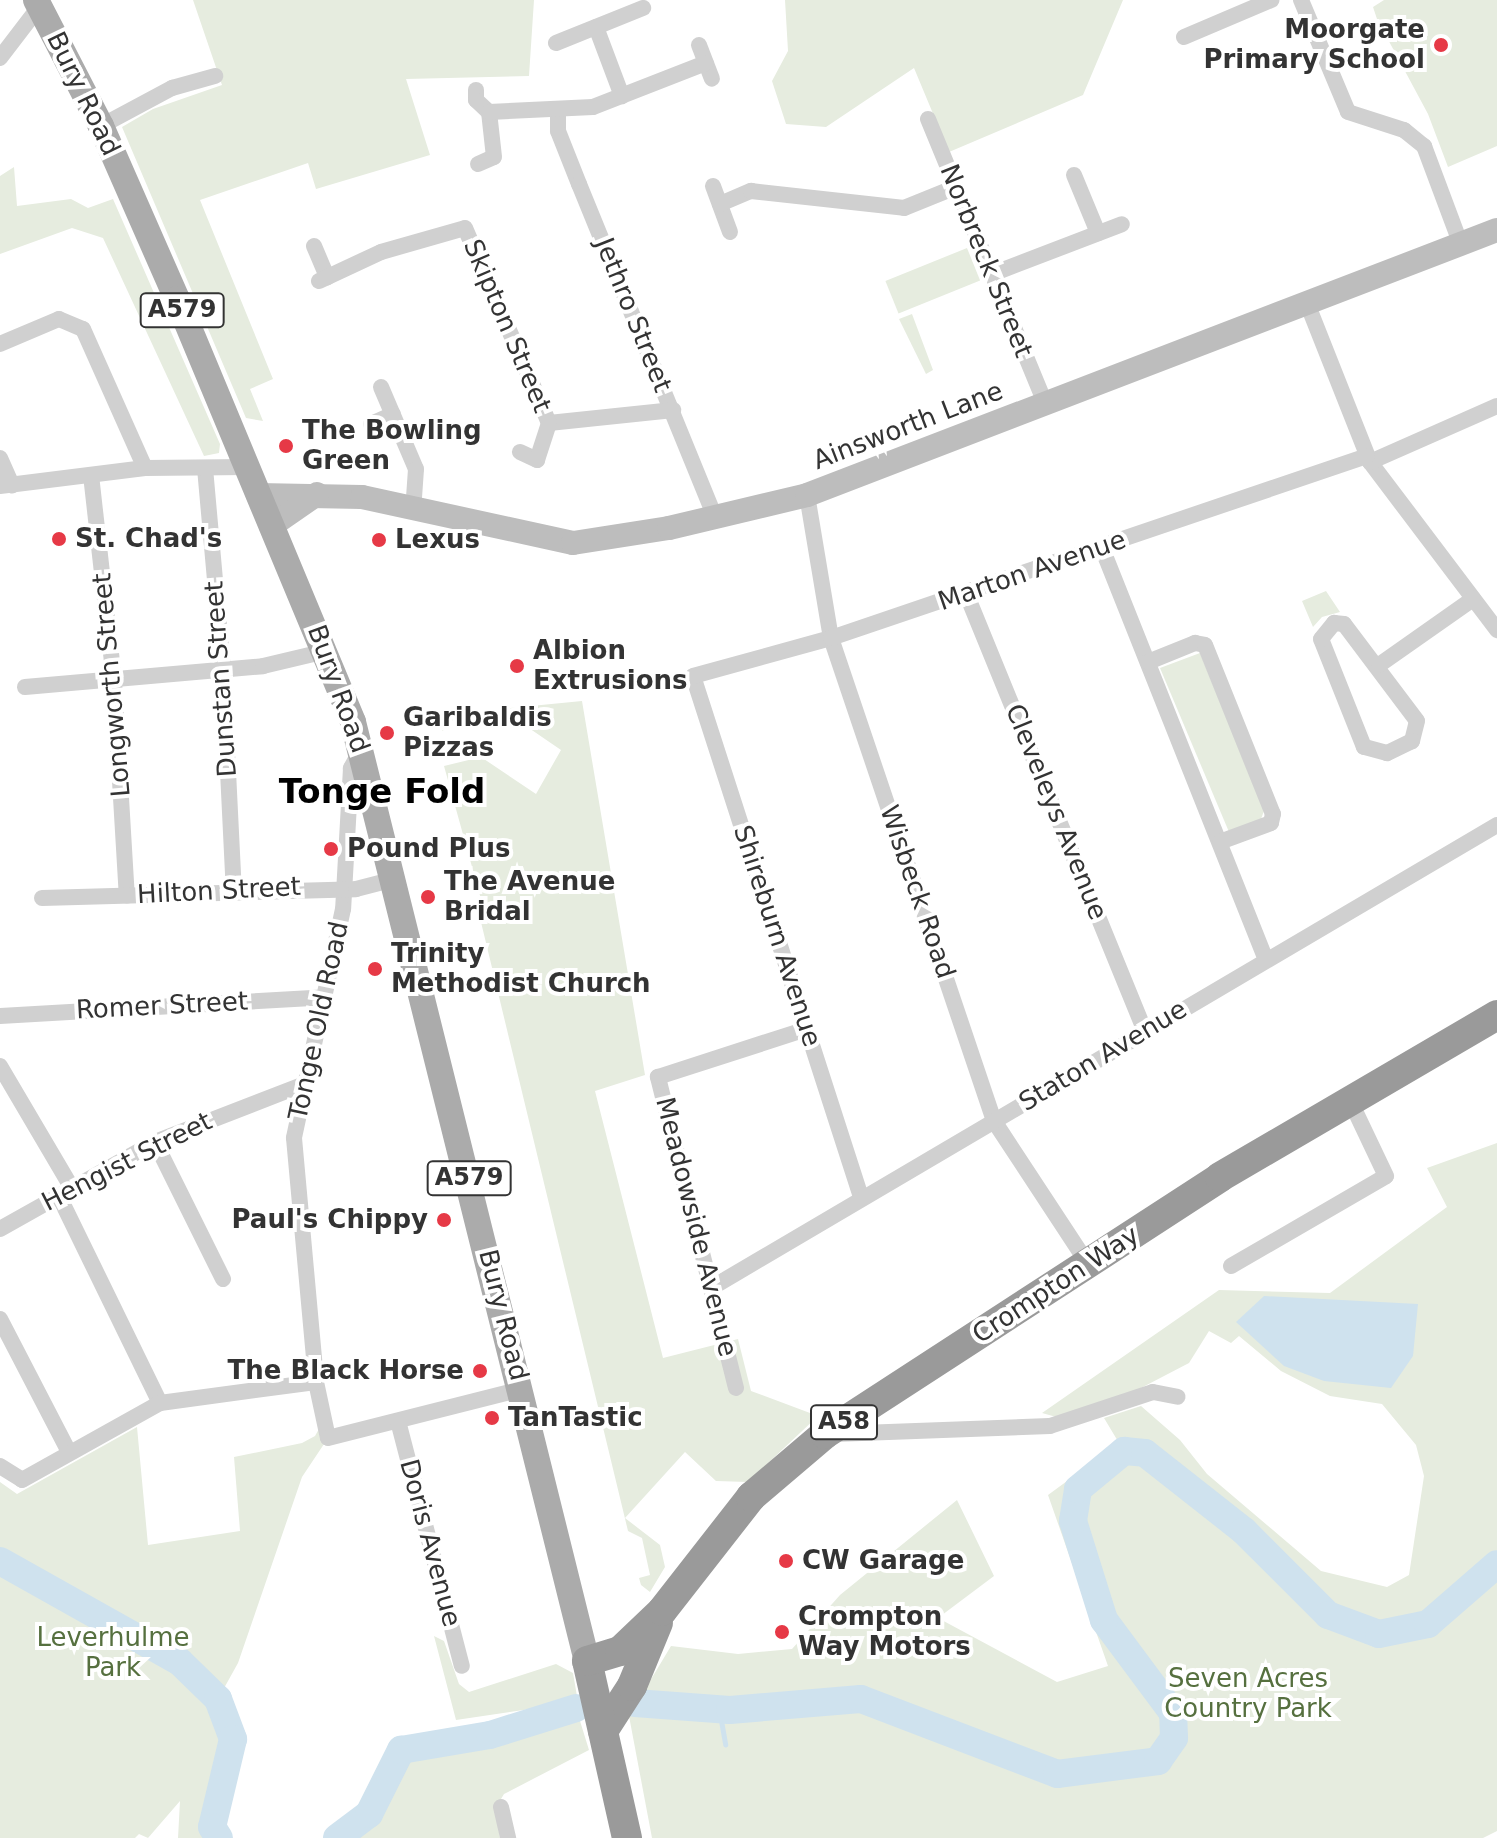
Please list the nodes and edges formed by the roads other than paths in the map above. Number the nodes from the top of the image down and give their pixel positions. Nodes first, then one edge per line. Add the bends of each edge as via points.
1 (1271, 0) edge
2 (1301, 0) edge
3 (38, 4) edge
4 (643, 8) dead end
5 (596, 27) junction
6 (1184, 37) dead end
7 (556, 43) dead end
8 (699, 45) dead end
9 (0, 58) edge
10 (706, 63) junction
11 (215, 76) dead end
12 (712, 79) dead end
13 (476, 90) dead end
14 (622, 96) junction
15 (558, 111) junction
16 (489, 112) junction
17 (928, 119) dead end
18 (101, 126) junction
19 (478, 164) dead end
20 (1074, 175) dead end
21 (713, 186) dead end
22 (956, 187) junction
23 (720, 204) junction
24 (1122, 224) dead end
25 (1497, 230) edge
26 (730, 232) dead end
27 (1098, 233) junction
28 (1461, 245) junction
29 (314, 246) dead end
30 (992, 274) junction
31 (1307, 303) junction
32 (0, 344) edge
33 (381, 387) dead end
34 (1045, 403) junction
35 (1497, 406) edge
36 (673, 410) junction
37 (393, 414) junction
38 (549, 423) junction
39 (371, 424) dead end
40 (520, 452) dead end
41 (0, 458) edge
42 (1369, 459) junction
43 (247, 467) junction
44 (145, 468) junction
45 (205, 468) junction
46 (91, 475) junction
47 (6, 486) edge
48 (317, 494) junction
49 (258, 495) junction
50 (807, 495) junction
51 (413, 508) junction
52 (715, 517) junction
53 (271, 526) junction
54 (1102, 548) junction
55 (966, 593) junction
56 (1473, 599) junction
57 (1497, 630) edge
58 (831, 638) junction
59 (326, 651) junction
60 (1148, 662) junction
61 (1379, 665) junction
62 (223, 669) junction
63 (693, 676) joint
64 (114, 680) junction
65 (25, 687) dead end
66 (362, 748) junction
67 (1497, 825) edge
68 (1220, 842) junction
69 (395, 879) junction
70 (346, 885) junction
71 (234, 891) junction
72 (127, 896) junction
73 (42, 898) dead end
74 (1266, 960) junction
75 (325, 997) junction
76 (1497, 1015) edge
77 (0, 1016) edge
78 (807, 1029) junction
79 (1145, 1031) junction
80 (0, 1066) edge
81 (302, 1085) junction
82 (1349, 1098) junction
83 (994, 1121) junction
84 (155, 1142) junction
85 (66, 1192) junction
86 (861, 1197) junction
87 (0, 1229) edge
88 (1088, 1264) junction
89 (1231, 1266) dead end
90 (223, 1279) dead end
91 (711, 1288) junction
92 (0, 1319) edge
93 (316, 1382) junction
94 (736, 1388) dead end
95 (521, 1389) junction
96 (1178, 1397) dead end
97 (160, 1403) junction
98 (398, 1421) junction
99 (825, 1434) junction
100 (69, 1452) junction
101 (0, 1466) edge
102 (662, 1611) junction
103 (641, 1662) junction
104 (462, 1666) dead end
105 (589, 1672) junction
106 (603, 1731) junction
107 (501, 1807) dead end
108 (508, 1838) edge
109 (627, 1838) edge

1 - 6 street
2 - 28 street via 1319,24 1346,108 1357,118 1404,130 1424,146
3 - 9 street
3 - 18 main road, Bury Road / A579
4 - 5 street
5 - 7 street
5 - 14 street
8 - 10 street
10 - 12 street
10 - 14 street
11 - 18 street via 172,88
13 - 16 street via 476,100
14 - 15 street via 593,107
15 - 16 street
15 - 36 street, Jethro Street via 558,131
16 - 19 street via 494,157
17 - 22 street, Norbreck Street
18 - 43 main road, Bury Road / A579
20 - 27 street
21 - 23 street
22 - 23 street via 904,208 751,191
22 - 30 street, Norbreck Street
23 - 26 street
24 - 27 street
25 - 28 main road, Ainsworth Lane
27 - 30 street
28 - 31 main road, Ainsworth Lane
29 - 38 street, Skipton Street via 323,279 394,247 465,228
30 - 34 street, Norbreck Street
31 - 34 main road, Ainsworth Lane
31 - 42 street
32 - 44 street via 59,319 83,329
33 - 37 street
34 - 50 main road, Ainsworth Lane
35 - 42 street, Marton Avenue
36 - 38 street
36 - 52 street, Jethro Street
37 - 39 street
37 - 51 street via 416,469
38 - 40 street via 537,460
41 - 47 street
42 - 54 street, Marton Avenue
42 - 56 street
43 - 45 street
43 - 49 main road, Bury Road / A579
44 - 45 street
44 - 46 street
45 - 62 street, Dunstan Street
46 - 47 street
46 - 64 street, Longworth Street
48 - 49 main road, Ainsworth Lane
48 - 51 main road, Ainsworth Lane
48 - 53 main road
49 - 53 main road, Bury Road / A579
50 - 52 main road, Ainsworth Lane
50 - 58 street, Wisbeck Road
51 - 52 main road, Ainsworth Lane via 573,543
53 - 59 main road, Bury Road / A579
54 - 55 street, Marton Avenue
54 - 60 street
55 - 58 street, Marton Avenue
55 - 79 street, Cleveleys Avenue
56 - 57 street
56 - 61 street
58 - 63 street, Marton Avenue
58 - 83 street, Wisbeck Road
59 - 62 street
59 - 66 main road, Bury Road / A579
60 - 68 street
60 - 68 street via 1195,643 1205,645 1267,800 1271,823
61 - 61 street via 1417,721 1412,741 1387,753 1364,747 1321,639 1325,628 1344,624
62 - 64 street
62 - 71 street, Dunstan Street
63 - 78 street, Shireburn Avenue
64 - 65 street
64 - 72 street, Longworth Street
66 - 69 main road, Bury Road / A579
66 - 70 street, Tonge Old Road via 351,768
67 - 74 street, Staton Avenue
68 - 74 street
69 - 70 street, Hilton Street via 356,889
69 - 95 main road, Bury Road / A579
70 - 71 street, Hilton Street
70 - 75 street, Tonge Old Road
71 - 72 street, Hilton Street
72 - 73 street, Hilton Street
74 - 79 street, Staton Avenue
75 - 77 street, Romer Street
75 - 81 street, Tonge Old Road
76 - 82 highway, Crompton Way / A58
78 - 86 street, Shireburn Avenue
78 - 91 street, Meadowside Avenue via 658,1077
79 - 83 street, Staton Avenue
80 - 85 street
81 - 84 street, Hengist Street
81 - 93 street, Tonge Old Road via 294,1138
82 - 88 highway, Crompton Way / A58
82 - 89 street via 1386,1176
83 - 86 street, Staton Avenue
83 - 88 street, Wisbeck Road
84 - 85 street, Hengist Street
84 - 90 street
85 - 87 street, Hengist Street
85 - 97 street
86 - 91 street, Staton Avenue
88 - 99 highway, Crompton Way / A58
91 - 94 street, Meadowside Avenue
92 - 100 street
93 - 97 street
93 - 98 street, Tonge Old Road via 328,1438
95 - 98 street
95 - 105 main road, Bury Road / A579
96 - 99 street via 1153,1392 1050,1426
97 - 100 street
98 - 104 street, Doris Avenue
99 - 102 highway, Crompton Way / A58 via 751,1497
100 - 101 street via 22,1480
102 - 103 highway, Crompton Way / A58
102 - 105 highway, Crompton Way / A58
103 - 105 highway
103 - 106 highway, Crompton Way / A58
105 - 106 highway, Bury Road
106 - 109 highway, Bury Road
107 - 108 street

